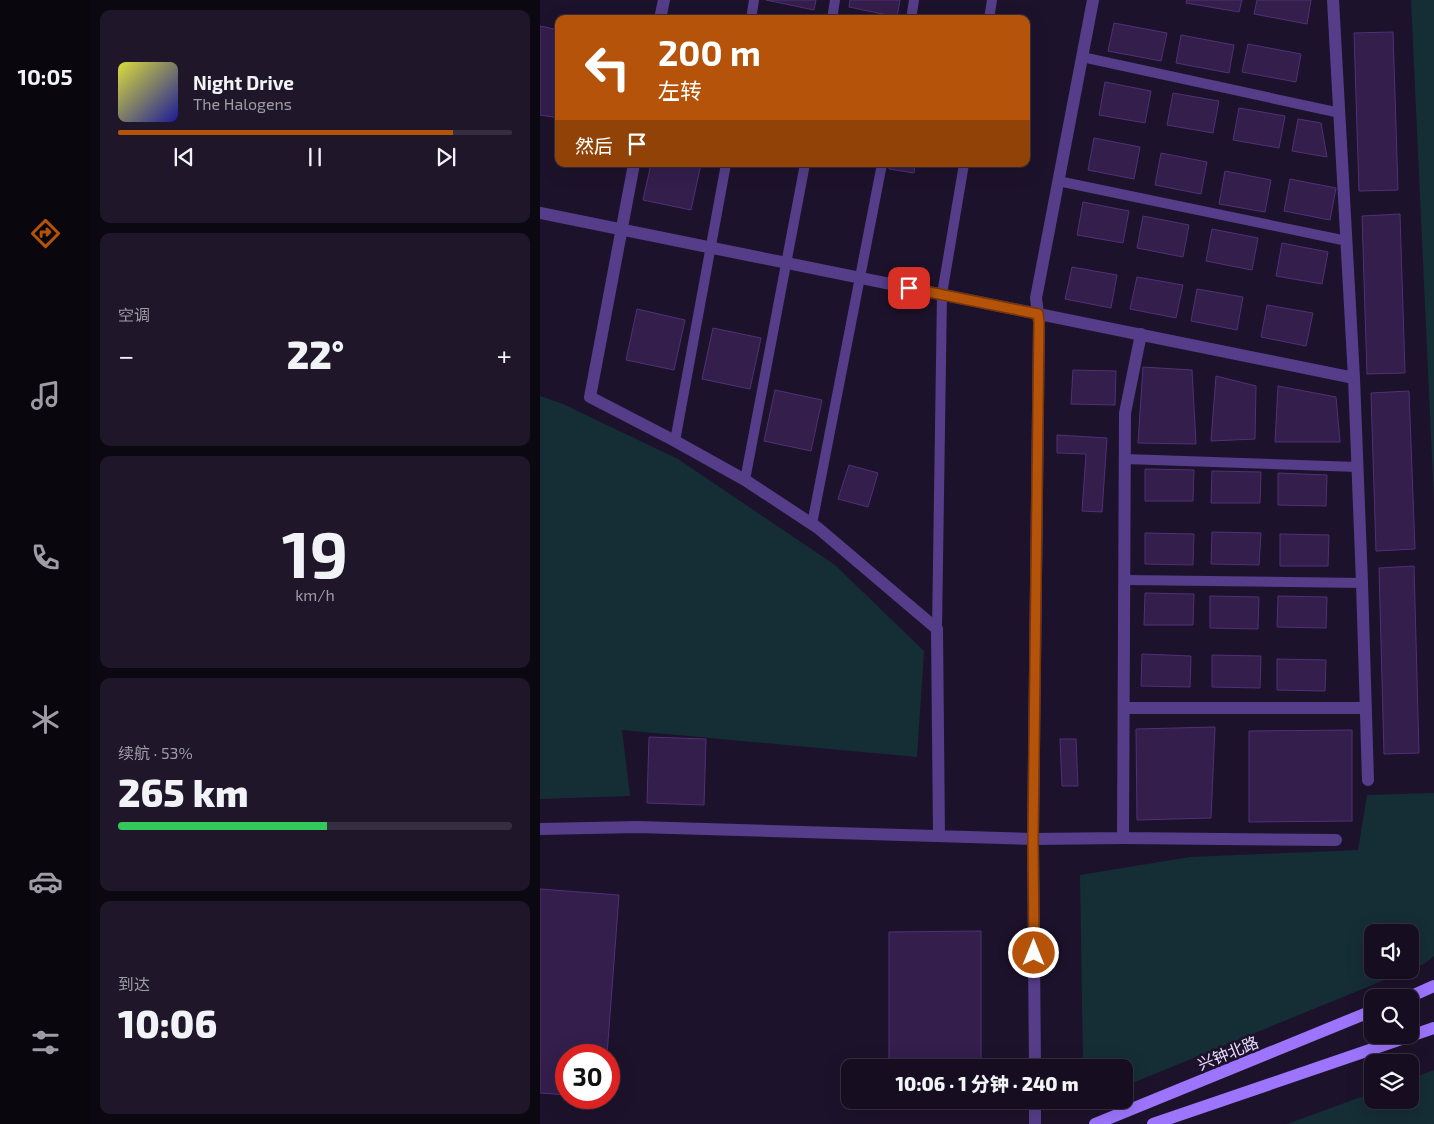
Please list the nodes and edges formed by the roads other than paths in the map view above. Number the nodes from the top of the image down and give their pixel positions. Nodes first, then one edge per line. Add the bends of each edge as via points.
1 (664, 0) edge
2 (754, 0) edge
3 (835, 0) edge
4 (914, 0) edge
5 (992, 0) edge
6 (1093, 0) edge
7 (1333, 0) edge
8 (661, 15) edge
9 (751, 15) edge
10 (833, 15) edge
11 (912, 15) edge
12 (990, 15) edge
13 (1082, 57) junction
14 (1340, 113) junction
15 (633, 167) edge
16 (725, 167) edge
17 (804, 167) edge
18 (881, 167) edge
19 (963, 167) edge
20 (1058, 181) junction
21 (540, 214) edge
22 (622, 229) junction
23 (1347, 241) junction
24 (711, 248) junction
25 (787, 263) junction
26 (859, 277) junction
27 (942, 294) junction
28 (1038, 314) junction
29 (1141, 334) junction
30 (1354, 378) junction
31 (675, 441) junction
32 (1125, 459) junction
33 (1358, 467) junction
34 (745, 480) junction
35 (812, 524) junction
36 (1125, 580) junction
37 (1362, 583) junction
38 (937, 629) junction
39 (1124, 708) junction
40 (1366, 708) junction
41 (1368, 780) dead end
42 (540, 829) edge
43 (939, 836) junction
44 (1123, 838) junction
45 (1033, 839) junction
46 (1336, 840) dead end
47 (1434, 986) edge
48 (1419, 993) edge
49 (1364, 1014) edge
50 (1434, 1028) edge
51 (1035, 1059) edge
52 (1035, 1109) edge
53 (1035, 1124) edge
54 (1095, 1124) edge
55 (1153, 1124) edge

1 - 8 street
2 - 9 lane
3 - 10 lane
4 - 11 lane
5 - 12 lane
6 - 13 street
7 - 14 street
13 - 14 lane
13 - 20 street
14 - 23 street
15 - 22 street
16 - 24 lane
17 - 25 lane
18 - 26 lane
19 - 27 lane
20 - 23 lane
20 - 28 street via 1036,298
21 - 22 street
22 - 24 street
22 - 31 street via 590,397
23 - 30 street
24 - 25 street
24 - 31 lane
25 - 26 street
25 - 34 lane
26 - 27 street
26 - 35 lane
27 - 28 street
27 - 38 lane
28 - 29 street
28 - 45 street
29 - 30 street
29 - 32 street via 1126,413
30 - 33 street
31 - 34 street
32 - 33 lane
32 - 36 street
33 - 37 street
34 - 35 street
35 - 38 street
36 - 37 lane
36 - 39 street
37 - 40 street
38 - 43 street
39 - 40 street
39 - 44 street
40 - 41 street
42 - 43 street via 638,827
43 - 45 street
44 - 45 street
44 - 46 street
45 - 51 street
47 - 48 main road
49 - 54 main road, 兴钟北路
50 - 55 main road
52 - 53 street

